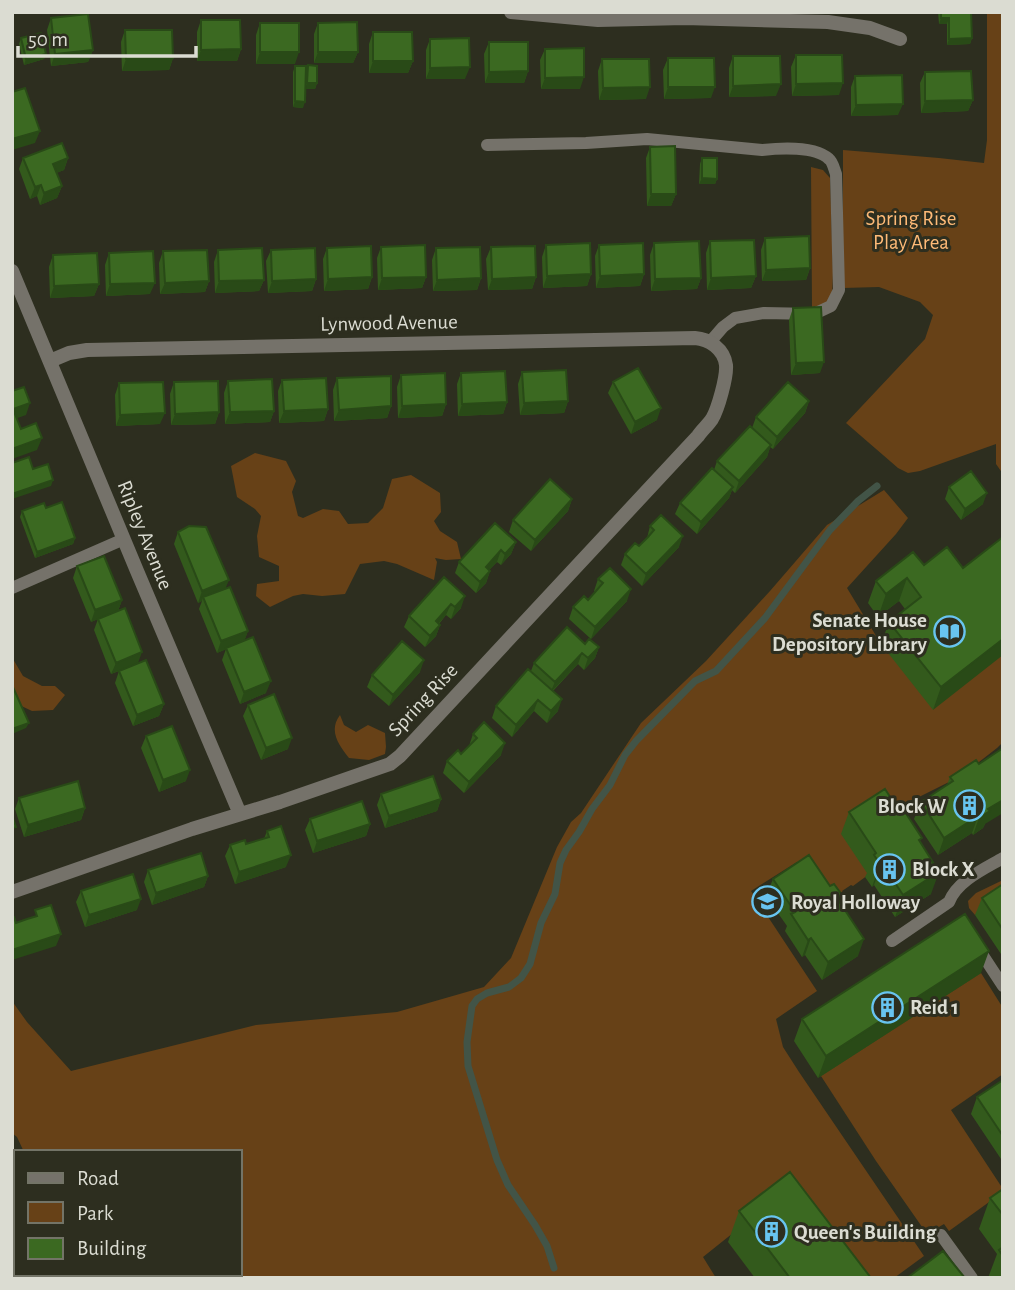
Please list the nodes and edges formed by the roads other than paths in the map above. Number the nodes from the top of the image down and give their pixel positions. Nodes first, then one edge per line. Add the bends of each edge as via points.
1 (511, 12) edge
2 (828, 17) edge
3 (900, 39) dead end
4 (487, 145) dead end
5 (12, 271) edge
6 (710, 342) junction
7 (50, 361) junction
8 (124, 539) junction
9 (12, 588) edge
10 (240, 814) junction
11 (1003, 858) edge
12 (12, 892) edge
13 (892, 941) dead end
14 (974, 941) edge
15 (1003, 986) edge
16 (941, 1235) dead end
17 (972, 1278) edge

1 - 2 street via 598,20
2 - 3 street
4 - 6 lane via 647,139 816,151 831,160 836,174 839,290 831,306 814,314 764,313 735,318
5 - 7 street, Ripley Avenue
6 - 7 street, Lynwood Avenue via 654,338 99,350 77,351
6 - 10 street, Spring Rise via 726,366 712,418 400,756 371,771
7 - 8 street, Ripley Avenue
8 - 9 lane
8 - 10 street, Ripley Avenue
10 - 12 street, Spring Rise
11 - 13 lane via 959,886 952,894 952,907
14 - 15 lane
16 - 17 lane

